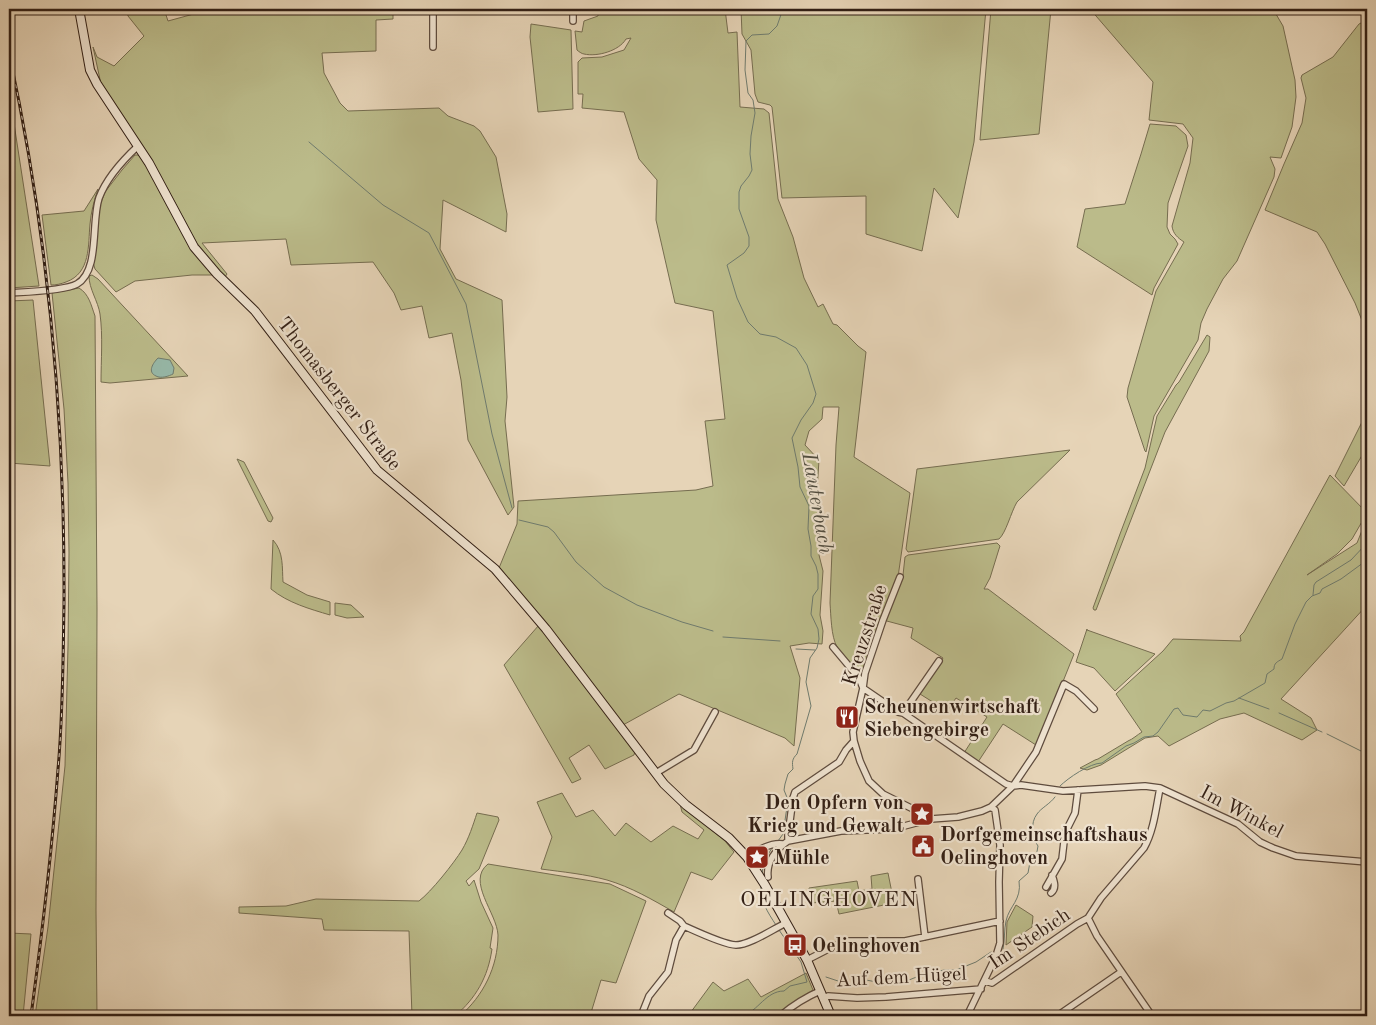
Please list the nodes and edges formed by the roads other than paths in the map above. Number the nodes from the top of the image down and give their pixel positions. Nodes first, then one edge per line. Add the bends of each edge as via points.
1 (79, 9) edge
2 (433, 9) edge
3 (573, 9) edge
4 (573, 21) dead end
5 (433, 47) dead end
6 (138, 146) junction
7 (9, 293) edge
8 (900, 577) dead end
9 (833, 647) dead end
10 (939, 661) dead end
11 (863, 688) junction
12 (1094, 709) dead end
13 (715, 712) dead end
14 (903, 714) junction
15 (854, 741) junction
16 (656, 773) junction
17 (1013, 786) junction
18 (1160, 788) junction
19 (1078, 790) junction
20 (991, 807) junction
21 (918, 822) junction
22 (783, 843) junction
23 (747, 858) junction
24 (1367, 862) edge
25 (1052, 875) junction
26 (918, 879) dead end
27 (766, 881) junction
28 (1046, 887) dead end
29 (1051, 893) dead end
30 (668, 913) dead end
31 (1088, 918) junction
32 (1000, 920) junction
33 (684, 926) junction
34 (781, 926) junction
35 (925, 936) junction
36 (807, 960) junction
37 (1121, 972) junction
38 (985, 981) junction
39 (981, 988) junction
40 (822, 995) junction
41 (641, 1016) edge
42 (780, 1016) edge
43 (831, 1016) edge
44 (967, 1016) edge
45 (1057, 1016) edge
46 (1152, 1016) edge

1 - 6 main road, Thomasberger Straße via 90,70
2 - 5 street
3 - 4 street
6 - 7 street via 106,184 100,198 90,268 83,280 53,289
6 - 16 main road, Thomasberger Straße via 194,247 255,311 377,470 495,569 546,629
8 - 11 street, Kreuzstraße via 865,673
9 - 11 street via 859,678
10 - 14 street
11 - 14 street
11 - 15 street, Kreuzstraße
12 - 17 street via 1064,684 1036,752
13 - 16 street via 694,750
14 - 17 street
15 - 21 street, Kreuzstraße via 869,781 883,794 917,811
15 - 22 street via 839,762 795,792
16 - 23 main road, Thomasberger Straße via 686,805 728,838
17 - 19 street, Im Winkel
17 - 20 street
18 - 19 street, Im Winkel
18 - 24 street, Im Winkel via 1238,824 1273,848 1296,856
18 - 31 street, Im Stebich via 1144,848
19 - 25 street via 1075,813 1065,833 1062,859
20 - 21 street via 958,817
20 - 32 street via 995,810 1000,845
21 - 22 street via 893,829 841,831
22 - 23 street
22 - 27 street via 770,861
23 - 27 main road, Thomasberger Straße
25 - 28 street
25 - 29 street via 1055,885
26 - 35 street
27 - 34 main road, Thomasberger Straße
30 - 33 street
31 - 37 street
31 - 38 street, Im Stebich via 992,982
32 - 35 street
32 - 38 street via 999,948
33 - 34 street via 736,945
33 - 41 street via 676,940 668,972 649,996
34 - 36 main road, Thomasberger Straße
35 - 36 street via 905,941 844,941
36 - 40 main road, Thomasberger Straße
37 - 45 street
37 - 46 street
38 - 39 street
39 - 40 street, Auf dem Hügel via 886,997
39 - 44 street
40 - 42 street, Auf dem Hügel via 813,994
40 - 43 main road, Thomasberger Straße

